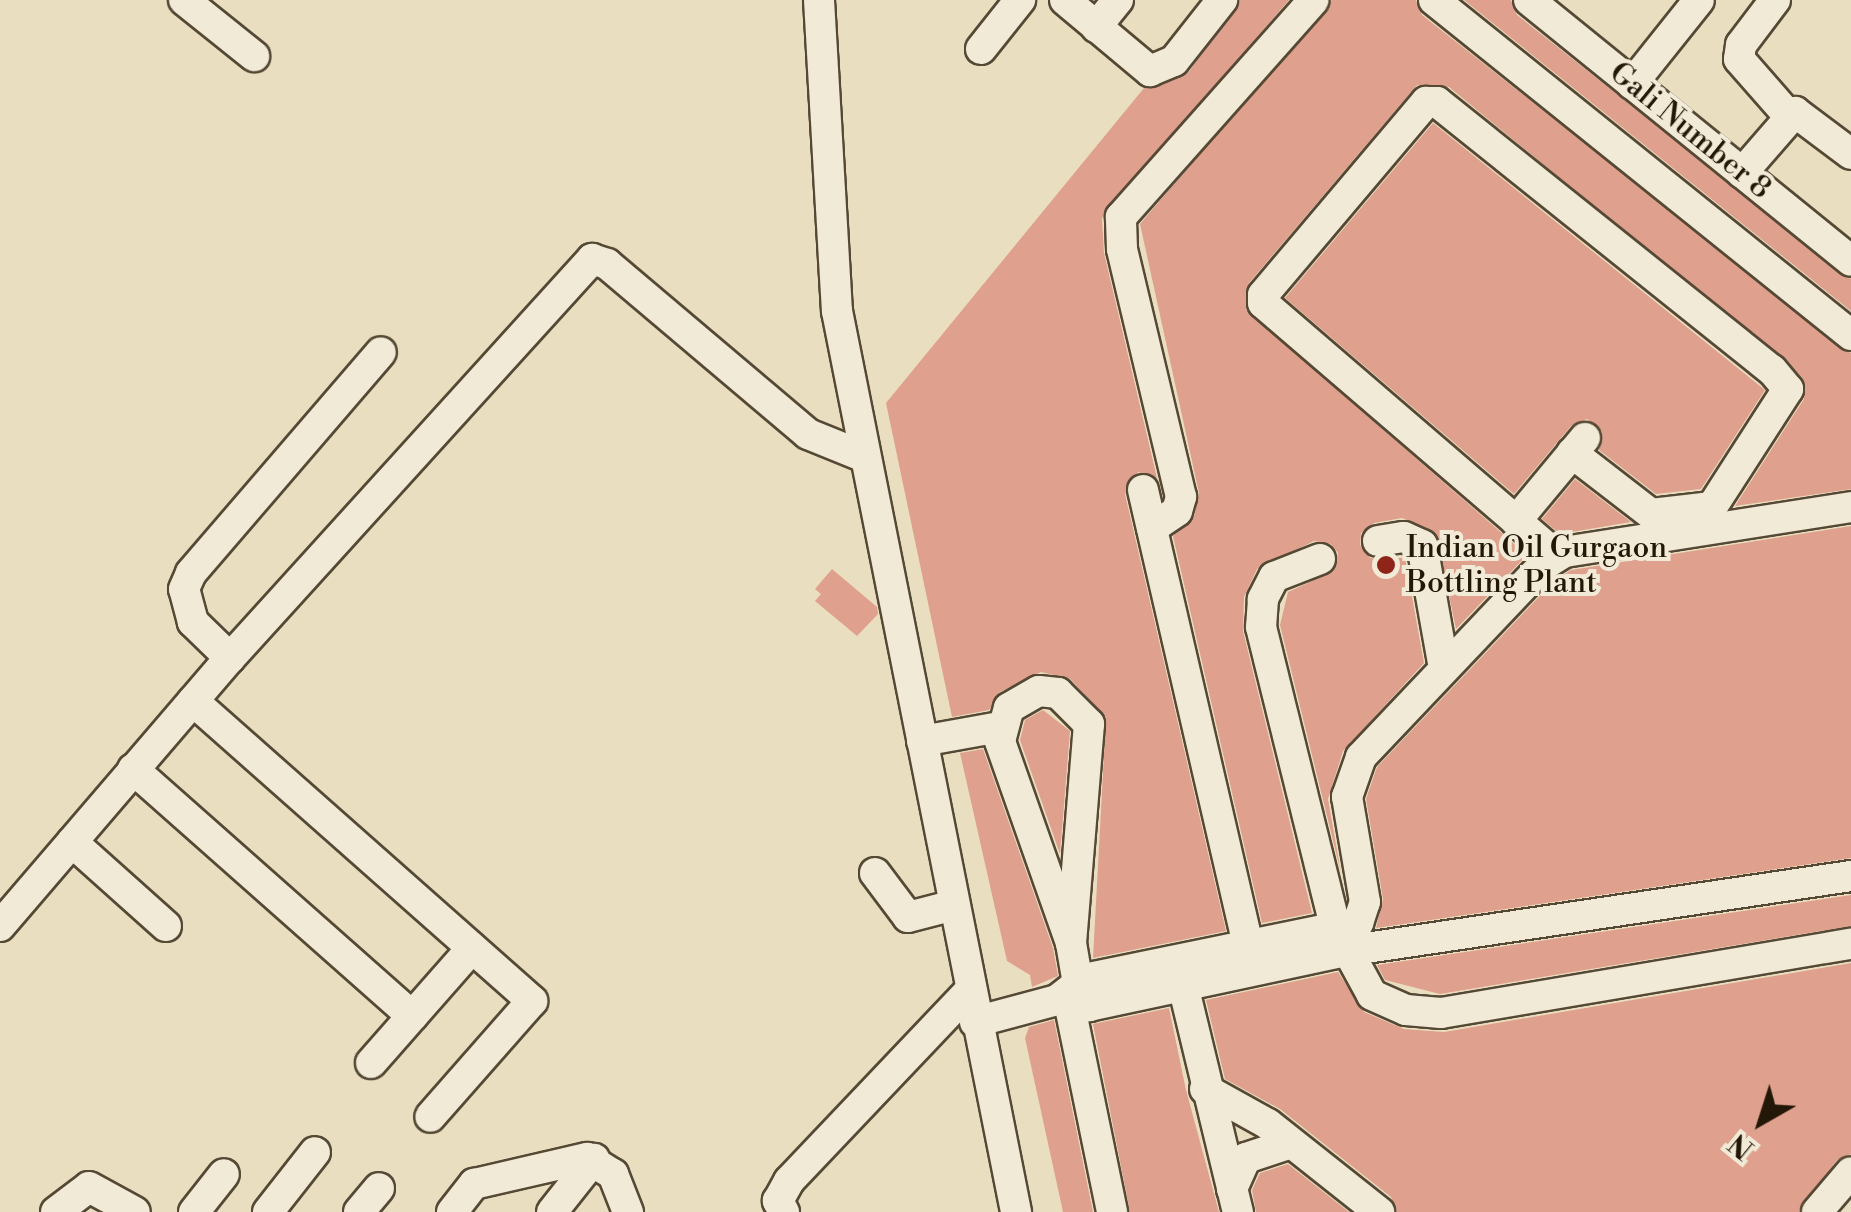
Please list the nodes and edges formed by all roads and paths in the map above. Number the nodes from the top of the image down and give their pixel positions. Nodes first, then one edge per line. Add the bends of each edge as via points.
1 (184, 0) edge
2 (819, 0) edge
3 (1020, 0) edge
4 (1065, 0) edge
5 (1118, 0) edge
6 (1222, 0) edge
7 (1314, 0) edge
8 (1434, 0) edge
9 (1529, 0) edge
10 (1698, 0) edge
11 (1775, 0) edge
12 (1096, 27) junction
13 (982, 49) dead end
14 (254, 56) dead end
15 (1632, 84) junction
16 (1791, 114) junction
17 (1851, 154) edge
18 (1742, 174) junction
19 (1851, 261) edge
20 (1851, 335) edge
21 (382, 352) dead end
22 (866, 457) junction
23 (1144, 490) dead end
24 (1851, 507) edge
25 (1705, 519) junction
26 (1516, 520) junction
27 (1152, 528) junction
28 (1378, 541) dead end
29 (1556, 555) junction
30 (1320, 559) dead end
31 (230, 658) junction
32 (1444, 668) junction
33 (193, 701) junction
34 (1000, 727) junction
35 (922, 741) junction
36 (133, 769) junction
37 (72, 842) junction
38 (875, 872) dead end
39 (1851, 876) edge
40 (954, 905) junction
41 (0, 926) edge
42 (166, 926) dead end
43 (1340, 939) junction
44 (1071, 943) junction
45 (1851, 944) edge
46 (1248, 945) junction
47 (472, 948) junction
48 (1183, 985) junction
49 (969, 991) junction
50 (1068, 995) junction
51 (412, 1016) junction
52 (975, 1022) junction
53 (371, 1063) dead end
54 (1205, 1088) junction
55 (430, 1117) dead end
56 (1292, 1142) junction
57 (315, 1152) dead end
58 (594, 1159) junction
59 (1851, 1172) edge
60 (224, 1174) dead end
61 (380, 1188) dead end
62 (1235, 1200) edge
63 (56, 1212) edge
64 (135, 1212) edge
65 (194, 1212) edge
66 (268, 1212) edge
67 (360, 1212) edge
68 (452, 1212) edge
69 (552, 1212) edge
70 (628, 1212) edge
71 (784, 1212) edge
72 (1016, 1212) edge
73 (1112, 1212) edge
74 (1379, 1212) edge
75 (1817, 1212) edge

1 - 14 street
2 - 22 street via 830,256
3 - 13 street
4 - 12 street
5 - 12 street
6 - 12 street via 1159,71 1139,65
7 - 27 street via 1122,216 1122,249 1181,497 1177,511
8 - 20 street
9 - 15 street, Gali Number 8
10 - 15 street
11 - 16 street via 1738,59
15 - 18 street, Gali Number 8
16 - 17 street
16 - 18 street
18 - 19 street, Gali Number 8
21 - 31 street via 191,573 184,589 192,622
22 - 31 street via 808,434 619,274 592,259
22 - 35 street
23 - 27 street
24 - 25 street
25 - 26 street via 1651,514 1578,446
25 - 26 street via 1787,398 1784,380 1437,102 1426,102 1262,295 1263,303
25 - 29 street
26 - 29 street
27 - 46 street
28 - 32 street via 1404,537 1422,545
29 - 32 street
30 - 43 street via 1274,578 1261,616
31 - 33 street
32 - 43 street via 1370,744 1354,772 1347,797 1366,913
33 - 36 street
33 - 47 street
34 - 35 street
34 - 44 street
34 - 44 street via 1021,697 1039,691 1058,694 1089,724
35 - 40 street
36 - 37 street
36 - 51 street
37 - 41 street
37 - 42 street
38 - 40 street via 908,916
39 - 43 street
40 - 49 street
43 - 45 street via 1372,995 1425,1013
43 - 46 street
43 - 48 street
44 - 50 street
46 - 50 street
47 - 51 street
47 - 55 street via 532,1002
48 - 50 street via 1089,1006
48 - 54 street
49 - 52 street
49 - 71 street via 789,1182 778,1201
50 - 52 street
50 - 73 street
51 - 53 street
52 - 72 street
54 - 56 street
54 - 62 street
56 - 62 street via 1246,1158
56 - 74 street
57 - 66 street
58 - 68 street via 474,1184
58 - 69 street
58 - 70 street via 614,1174
59 - 75 street
60 - 65 street
61 - 67 street
63 - 64 street via 89,1187

